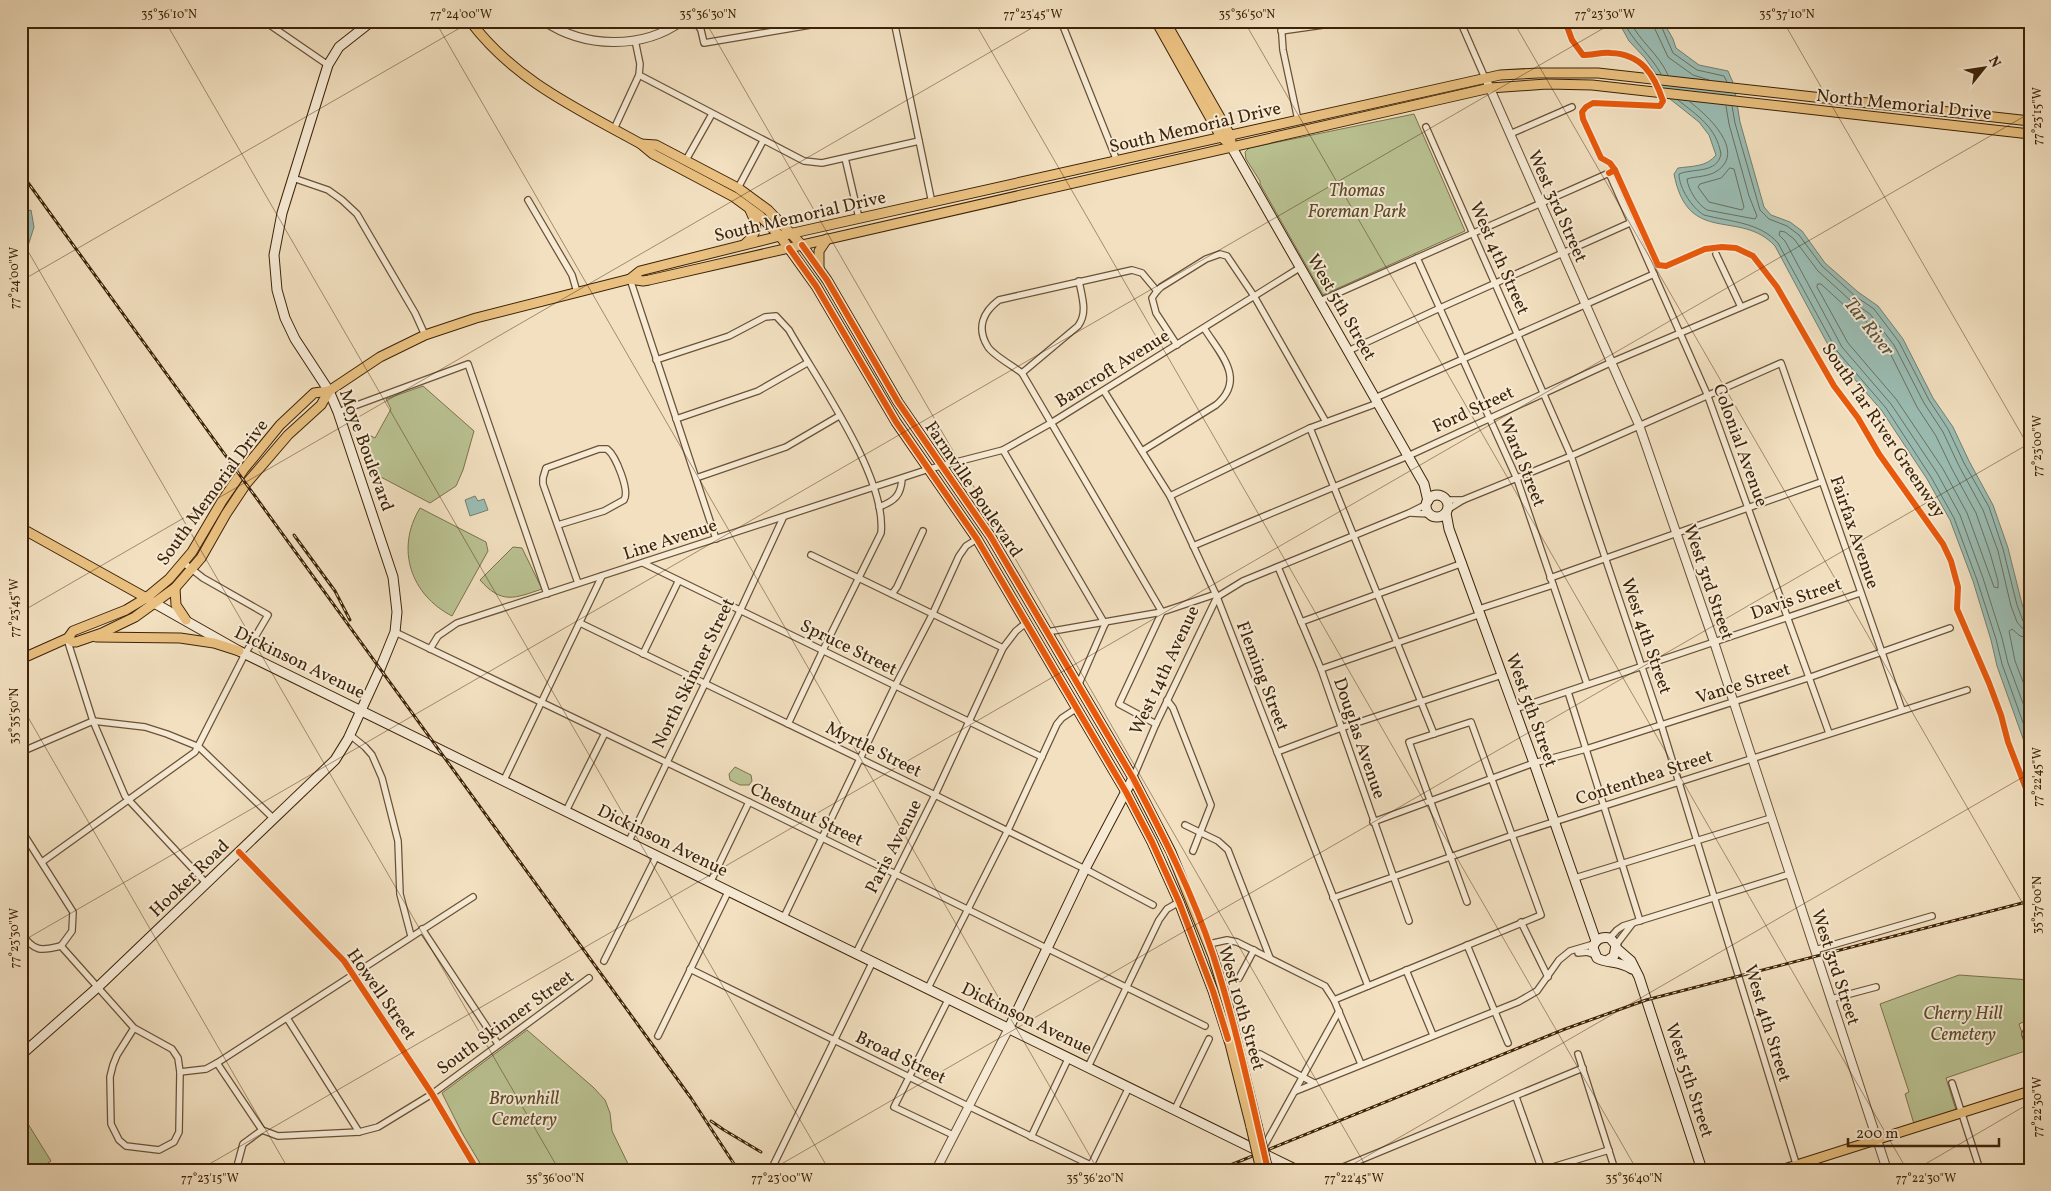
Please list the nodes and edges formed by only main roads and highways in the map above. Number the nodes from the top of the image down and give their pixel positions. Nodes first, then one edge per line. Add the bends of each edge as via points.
1 (372, 21) edge
2 (470, 21) edge
3 (1156, 21) edge
4 (1165, 21) edge
5 (1777, 94) joint
6 (1776, 106) joint
7 (2030, 121) edge
8 (2030, 134) edge
9 (1226, 136) junction
10 (641, 144) junction
11 (1232, 146) junction
12 (749, 207) junction
13 (792, 234) junction
14 (780, 236) junction
15 (827, 240) junction
16 (745, 244) junction
17 (802, 245) junction
18 (789, 248) junction
19 (819, 268) junction
20 (630, 279) junction
21 (329, 391) junction
22 (1424, 484) junction
23 (1437, 496) junction
24 (1427, 502) junction
25 (1440, 514) junction
26 (21, 528) edge
27 (175, 588) junction
28 (146, 598) junction
29 (156, 604) junction
30 (186, 620) junction
31 (90, 637) junction
32 (68, 638) junction
33 (242, 652) junction
34 (21, 659) edge
35 (362, 711) junction
36 (1133, 778) junction
37 (1126, 792) junction
38 (1606, 942) junction
39 (1608, 960) junction
40 (1636, 972) junction
41 (1009, 1028) junction
42 (21, 1056) edge
43 (2030, 1091) edge
44 (1254, 1126) junction
45 (1798, 1167) edge
46 (1261, 1170) edge
47 (1268, 1170) edge
48 (1298, 1170) edge
49 (1702, 1170) edge
50 (1781, 1170) edge

1 - 21 main road, Moye Boulevard via 339,47 328,64 293,178 274,255 276,290 283,314 293,336
2 - 10 main road via 498,53 545,92
3 - 9 main road, West 5th Street
4 - 9 main road, West 5th Street
5 - 7 main road, North Memorial Drive
5 - 9 main road, South Memorial Drive via 1598,73 1561,72 1485,78
6 - 8 main road, North Memorial Drive
6 - 11 main road, South Memorial Drive via 1567,84 1490,88
9 - 11 main road, West 5th Street
9 - 13 main road, South Memorial Drive
10 - 12 main road, Farmville Boulevard via 653,154
10 - 13 main road, Farmville Boulevard via 656,145 738,188 768,210
11 - 15 main road, South Memorial Drive
11 - 22 main road, West 5th Street
12 - 14 main road, Farmville Boulevard
12 - 16 main road via 756,231
13 - 14 main road, South Memorial Drive
13 - 17 main road, Farmville Boulevard
14 - 16 main road, South Memorial Drive
14 - 18 main road, Farmville Boulevard
15 - 17 main road, South Memorial Drive
15 - 19 main road via 819,252
16 - 20 main road, South Memorial Drive via 640,271
17 - 18 main road, South Memorial Drive
17 - 19 main road, Farmville Boulevard
18 - 20 main road, South Memorial Drive via 643,281
18 - 37 main road, Farmville Boulevard via 816,286 896,422 977,539
19 - 36 main road, Farmville Boulevard via 896,400 990,537
20 - 21 main road, South Memorial Drive via 476,318 425,335 380,357
21 - 27 main road, South Memorial Drive via 321,405 288,435 246,484 192,569
21 - 28 main road, South Memorial Drive via 314,393 270,436 230,488 184,563
21 - 35 main road, Moye Boulevard via 393,577 397,612 395,632
22 - 23 main road, West 5th Street
22 - 24 main road, West 5th Street
23 - 24 main road
23 - 25 main road, West 5th Street via 1446,500
24 - 25 main road, West 5th Street via 1427,510
25 - 38 main road, West 5th Street via 1463,563 1584,902
26 - 28 main road, Dickinson Avenue
27 - 29 main road, South Memorial Drive
27 - 30 main road via 176,605
28 - 29 main road, Dickinson Avenue
28 - 32 main road, South Memorial Drive via 116,615 73,631
29 - 30 main road, Dickinson Avenue
29 - 31 main road, South Memorial Drive via 130,620
30 - 33 main road, Dickinson Avenue
31 - 32 main road, South Memorial Drive via 73,642
31 - 33 main road via 180,638 214,643
32 - 34 main road, South Memorial Drive
33 - 35 main road, Dickinson Avenue
35 - 41 main road, Dickinson Avenue
35 - 42 main road, Hooker Road via 335,760 98,987
36 - 37 main road, West 14th Avenue
36 - 44 main road, West 10th Street via 1175,861 1208,944 1229,1010
37 - 41 main road, West 14th Avenue via 1085,869
37 - 44 main road, West 10th Street via 1179,902 1222,1018
38 - 39 main road via 1614,956
38 - 39 main road via 1595,955 1600,960
38 - 40 main road, West 5th Street via 1631,961
39 - 40 main road via 1622,963
40 - 49 main road, West 5th Street
41 - 48 main road, Dickinson Avenue
43 - 45 main road
44 - 46 main road, West 10th Street, bridge
44 - 47 main road, West 10th Street, bridge
45 - 50 main road

